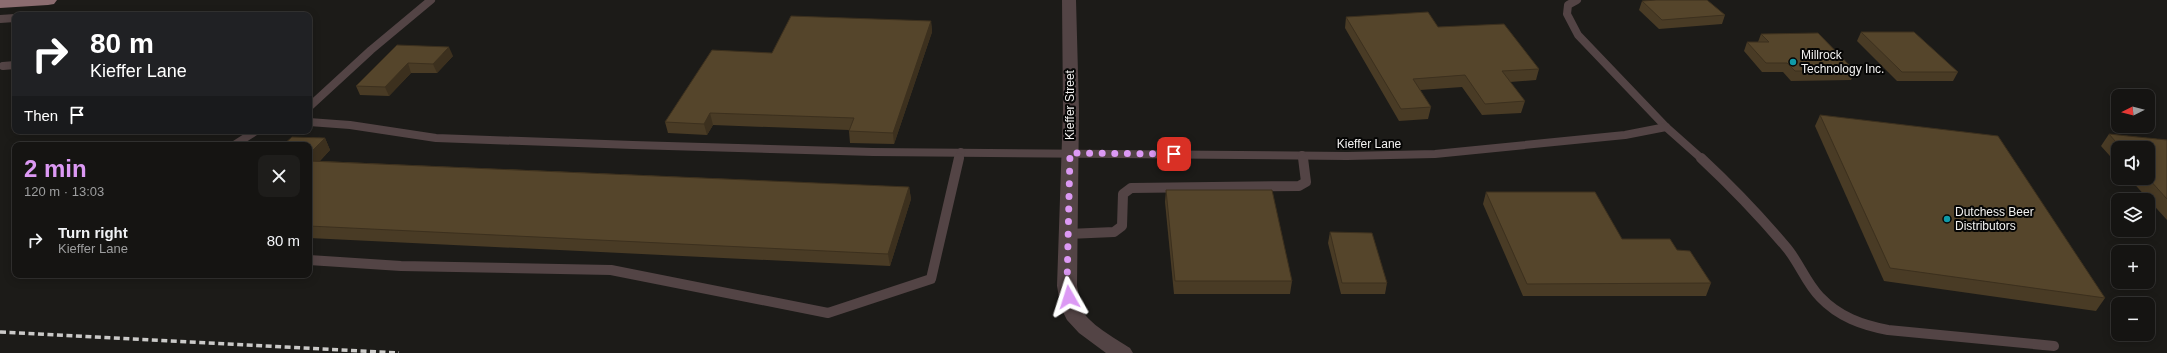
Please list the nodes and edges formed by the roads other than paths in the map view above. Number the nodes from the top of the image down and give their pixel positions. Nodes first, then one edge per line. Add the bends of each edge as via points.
1 (2, 0) edge
2 (48, 0) edge
3 (432, 0) edge
4 (1069, 0) edge
5 (1577, 0) edge
6 (0, 2) edge
7 (12, 18) edge
8 (0, 19) edge
9 (12, 65) edge
10 (3, 66) dead end
11 (312, 104) edge
12 (312, 122) edge
13 (1666, 127) junction
14 (251, 134) edge
15 (239, 142) edge
16 (961, 152) junction
17 (1070, 153) junction
18 (1302, 155) junction
19 (1068, 234) junction
20 (312, 260) edge
21 (2054, 346) dead end
22 (1122, 353) edge

1 - 6 lane
2 - 6 main road
3 - 11 lane via 371,50
4 - 17 street, Kieffer Street
5 - 13 lane via 1568,5 1567,14 1578,35
7 - 8 lane
9 - 10 lane
12 - 16 lane, Kieffer Lane via 350,125 436,138 865,152
13 - 18 lane, Kieffer Lane via 1625,135 1434,154
13 - 21 lane via 1738,192 1787,248 1820,296 1846,317 1867,326 1888,330
14 - 15 lane
16 - 17 lane, Kieffer Lane
16 - 20 lane via 931,279 828,313 611,270 400,266
17 - 18 lane, Kieffer Lane
17 - 19 street, Kieffer Street
18 - 19 lane via 1306,182 1299,186 1131,188 1123,194 1122,226 1114,232
19 - 22 street, Kieffer Street via 1067,286 1072,309 1103,341

